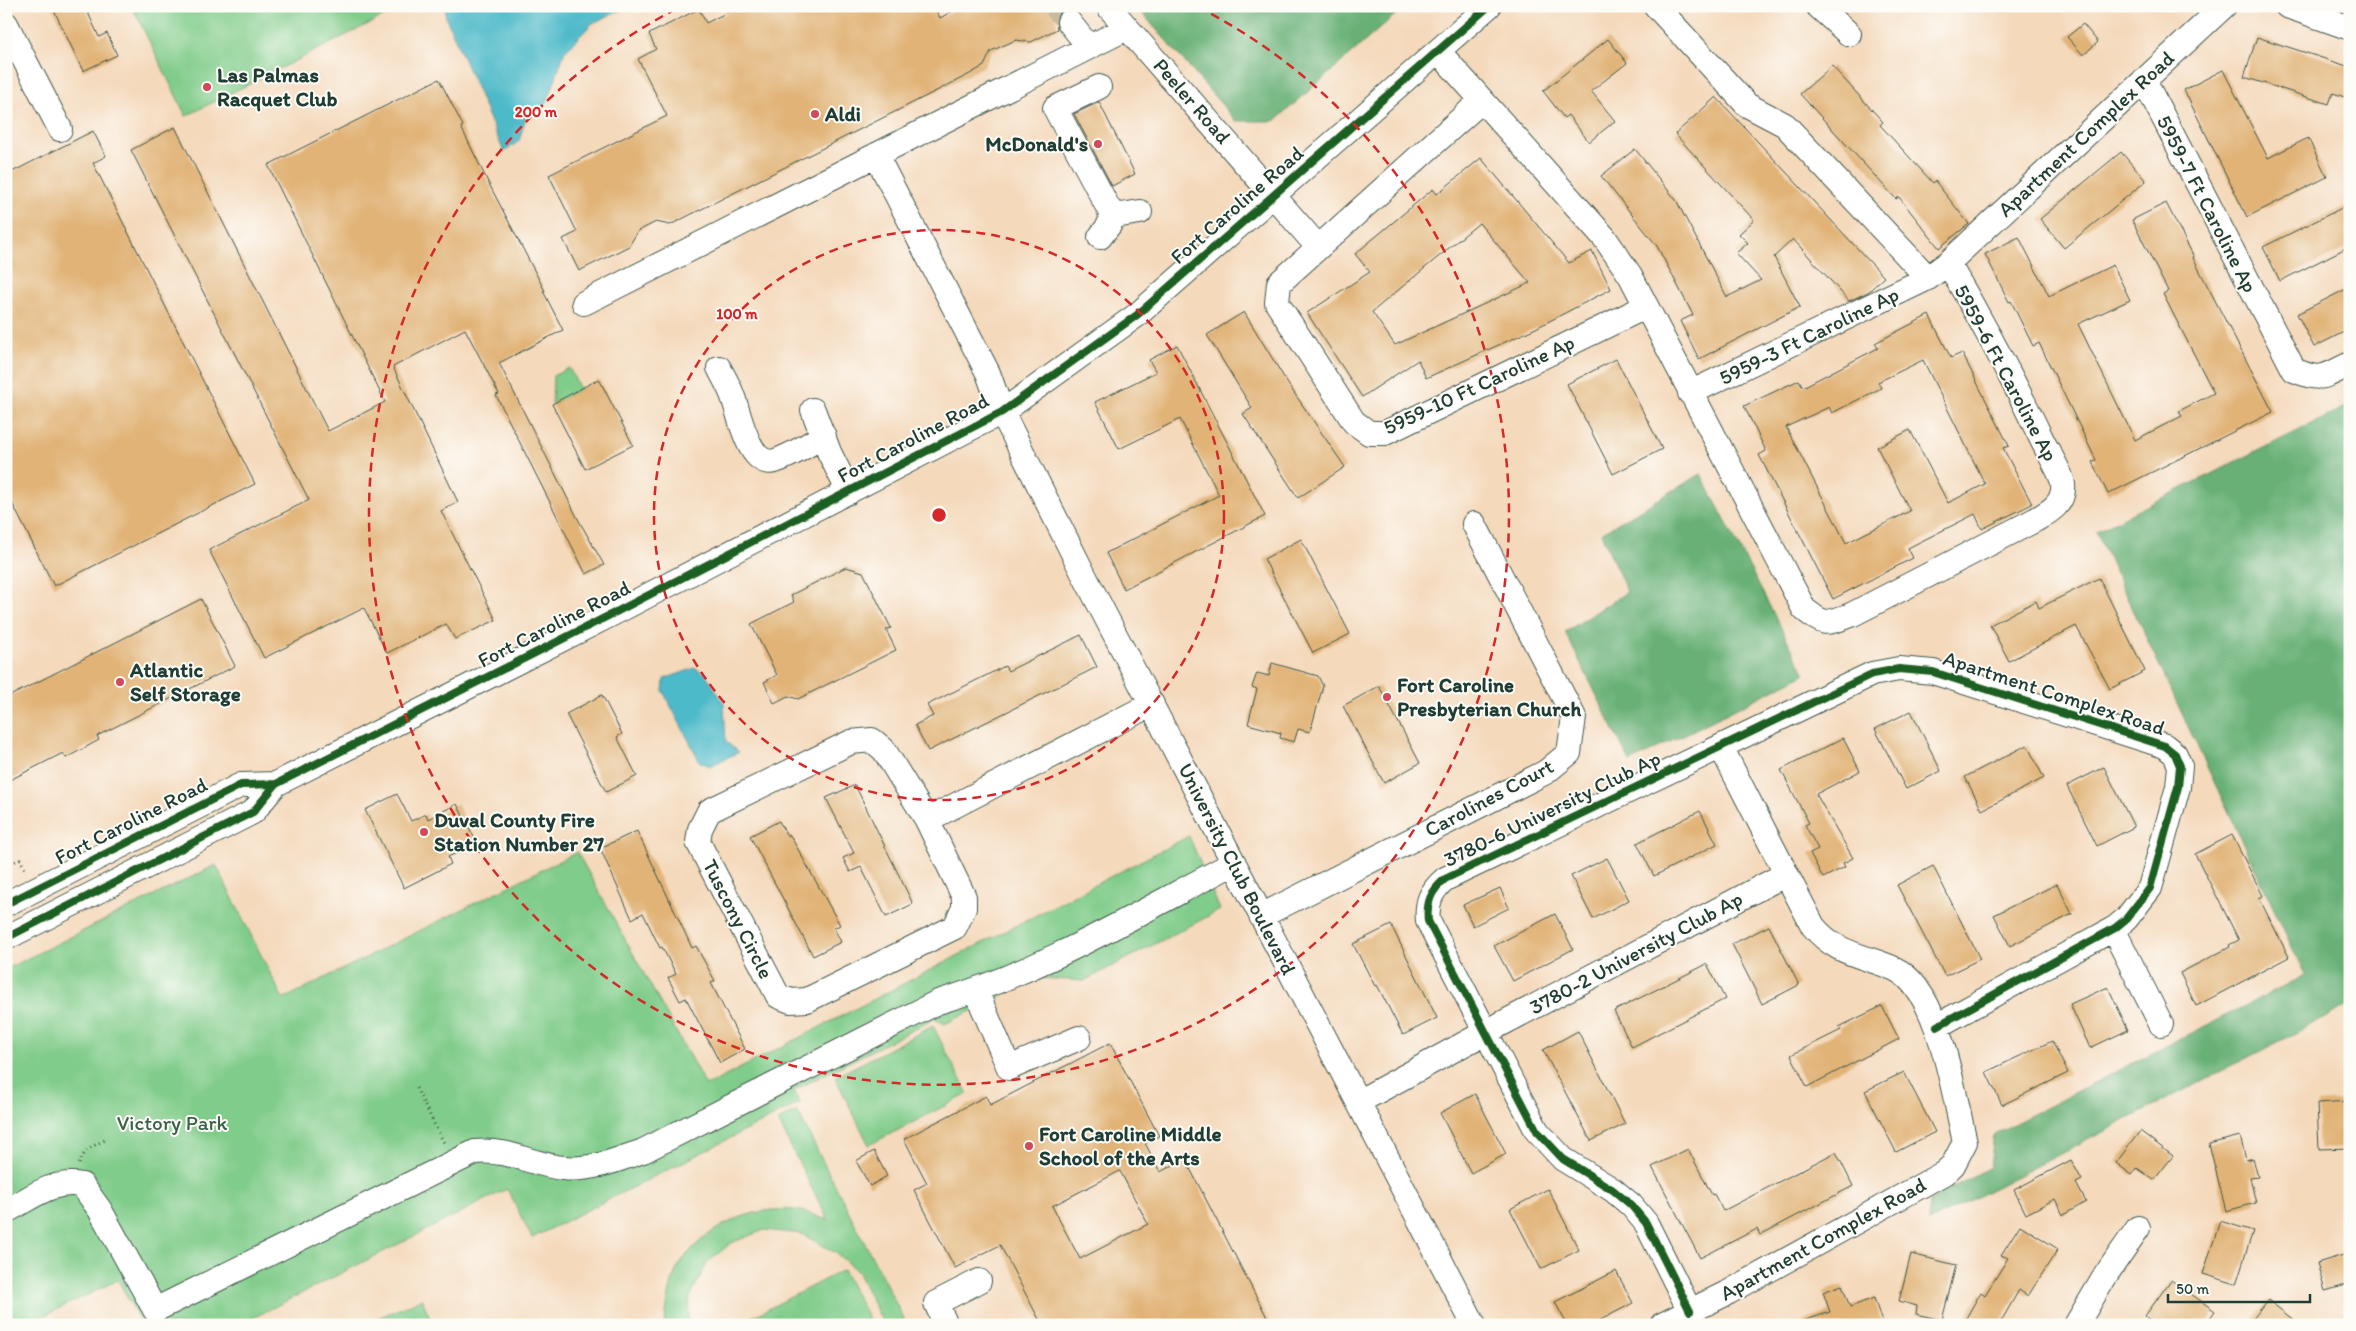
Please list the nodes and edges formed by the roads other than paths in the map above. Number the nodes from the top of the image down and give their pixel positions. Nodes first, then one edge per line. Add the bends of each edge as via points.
1 (1108, 6) edge
2 (1489, 6) edge
3 (1656, 6) edge
4 (1818, 6) edge
5 (2224, 6) edge
6 (2287, 6) edge
7 (1069, 22) tunnel mouth
8 (6, 24) edge
9 (1127, 28) junction
10 (2350, 28) edge
11 (1849, 34) dead end
12 (1089, 47) junction
13 (1438, 50) junction
14 (2144, 80) junction
15 (1099, 87) dead end
16 (1481, 101) junction
17 (60, 129) dead end
18 (876, 155) junction
19 (1274, 196) junction
20 (1111, 212) junction
21 (1140, 212) dead end
22 (1100, 237) dead end
23 (1318, 247) junction
24 (1948, 263) junction
25 (1928, 278) junction
26 (584, 303) dead end
27 (1645, 307) junction
28 (2350, 364) edge
29 (719, 368) dead end
30 (1690, 394) junction
31 (813, 410) dead end
32 (1002, 412) junction
33 (824, 436) junction
34 (849, 492) junction
35 (1474, 524) dead end
36 (1152, 704) junction
37 (1721, 747) junction
38 (276, 784) junction
39 (927, 820) junction
40 (1234, 863) junction
41 (1786, 874) junction
42 (6, 904) edge
43 (1261, 916) junction
44 (2113, 929) junction
45 (6, 938) edge
46 (976, 991) junction
47 (2161, 1024) dead end
48 (1937, 1026) junction
49 (1486, 1032) junction
50 (1079, 1038) dead end
51 (1358, 1102) junction
52 (6, 1211) edge
53 (2138, 1228) dead end
54 (979, 1281) dead end
55 (1690, 1311) junction
56 (946, 1325) edge
57 (1474, 1325) edge
58 (1662, 1325) edge
59 (2076, 1325) edge

1 - 9 street, Peeler Road
2 - 13 street, Fort Caroline Road
3 - 25 street via 1747,105 1784,125
4 - 11 street
5 - 14 street, Apartment Complex Road
6 - 10 street
7 - 12 street
8 - 17 street
9 - 12 street
9 - 19 street, Peeler Road
12 - 18 street
13 - 16 street
13 - 19 street, Fort Caroline Road
14 - 24 street, Apartment Complex Road
14 - 28 street, 5959-7 Ft Caroline Ap via 2294,370 2312,378 2324,377
15 - 20 street via 1055,108
16 - 23 street, 5959-10 Ft Caroline Ap
16 - 27 street via 1604,237 1630,275
18 - 26 street
18 - 32 street, University Club Boulevard via 988,372
19 - 23 street, Peeler Road
19 - 32 street, Fort Caroline Road via 1137,315
20 - 21 street via 1121,215
20 - 22 street via 1110,224
23 - 27 street, 5959-10 Ft Caroline Ap via 1279,283 1277,302 1354,422 1369,433 1385,433
24 - 25 street, Apartment Complex Road
24 - 30 street, 5959-6 Ft Caroline Ap via 2063,483 2060,501 2046,514 1851,615 1820,622 1804,609
25 - 30 street, 5959-3 Ft Caroline Ap
27 - 30 street
29 - 33 street via 732,392 740,424 756,455 774,462
31 - 33 street
32 - 34 street, Fort Caroline Road
32 - 36 street, University Club Boulevard
33 - 34 street
34 - 38 street, Fort Caroline Road
35 - 43 street, Carolines Court via 1574,718 1568,754 1546,772
36 - 39 street
36 - 40 street, University Club Boulevard
37 - 41 street, Apartment Complex Road
37 - 44 street, Apartment Complex Road via 1865,677 1898,669 1933,672 2165,746 2175,754 2180,766 2178,787 2150,888 2126,920
37 - 49 street, 3780-6 University Club Ap via 1445,879 1437,886 1429,897 1428,921
38 - 42 street, Fort Caroline Road via 242,785
38 - 45 street, Fort Caroline Road via 253,812
39 - 39 street, Tuscony Circle via 964,897 964,908 955,927 807,1000 778,996 698,842 708,811 851,742 872,740 884,750
40 - 43 street, University Club Boulevard
40 - 46 street via 1085,941
41 - 48 street, Apartment Complex Road via 1812,926 1822,938 1907,977 1920,992
41 - 49 street, 3780-2 University Club Ap
43 - 51 street, University Club Boulevard
44 - 47 street
44 - 48 street, Apartment Complex Road
46 - 50 street via 1009,1068
46 - 52 street via 938,1002 643,1151 608,1164 562,1168 502,1152 476,1152 155,1310 100,1210 82,1185 68,1182 54,1185
48 - 55 street, Apartment Complex Road via 1965,1142 1953,1165 1826,1239
49 - 51 street, 3780-2 University Club Ap
49 - 55 street via 1538,1131 1563,1159 1632,1205 1646,1223
51 - 57 street, University Club Boulevard
53 - 59 street
54 - 56 street via 936,1303
55 - 58 street, Apartment Complex Road

